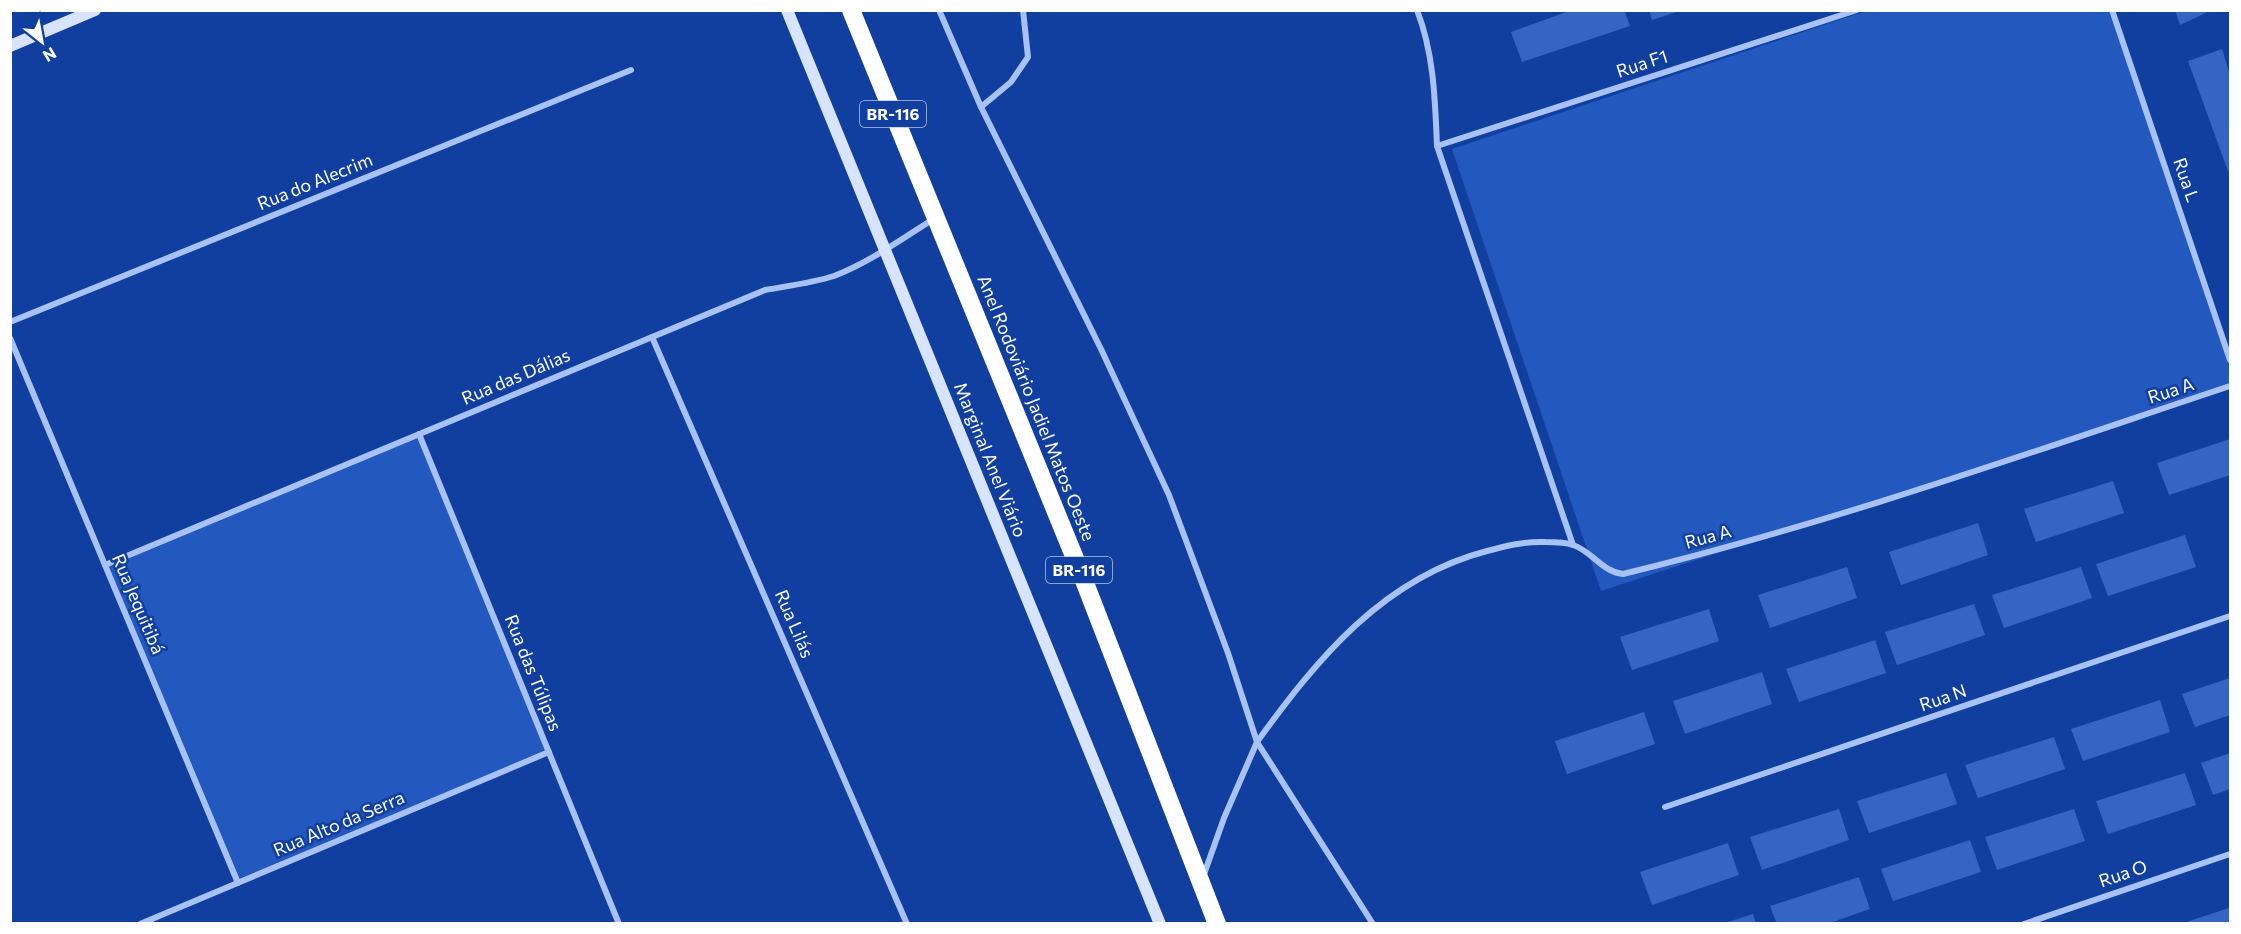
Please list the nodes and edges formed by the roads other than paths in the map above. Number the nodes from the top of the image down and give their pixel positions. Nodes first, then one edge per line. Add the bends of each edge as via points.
1 (95, 10) edge
2 (787, 10) edge
3 (851, 10) edge
4 (939, 10) edge
5 (1023, 10) edge
6 (1417, 10) edge
7 (1857, 10) edge
8 (2112, 10) edge
9 (10, 46) edge
10 (631, 70) dead end
11 (981, 107) junction
12 (1437, 146) junction
13 (936, 218) junction
14 (885, 250) junction
15 (10, 322) edge
16 (652, 337) junction
17 (10, 338) edge
18 (2230, 360) edge
19 (2230, 386) edge
20 (419, 434) junction
21 (1573, 545) junction
22 (105, 565) junction
23 (2230, 616) edge
24 (1257, 742) junction
25 (549, 752) junction
26 (1665, 807) dead end
27 (2230, 854) edge
28 (1201, 882) junction
29 (238, 883) junction
30 (140, 924) edge
31 (618, 924) edge
32 (907, 924) edge
33 (1160, 924) edge
34 (1217, 924) edge
35 (1373, 924) edge
36 (2025, 924) edge

1 - 9 street
2 - 14 street, Marginal Anel Viário
3 - 13 highway, Anel Rodoviário Jadiel Matos Oeste / BR-116
4 - 11 street
5 - 11 street via 1028,57 1011,82
6 - 12 street via 1426,33 1435,91
7 - 12 street, Rua F1
8 - 18 street, Rua L
10 - 15 street, Rua do Alecrim
11 - 24 street via 1169,495
12 - 21 street
13 - 14 street, Rua das Dálias
13 - 28 highway, Anel Rodoviário Jadiel Matos Oeste / BR-116 via 1085,583
14 - 16 street, Rua das Dálias via 831,277 765,290
14 - 33 street, Marginal Anel Viário
16 - 20 street, Rua das Dálias
16 - 32 street, Rua Lilás
17 - 22 street, Rua Jequitibá
19 - 21 street, Rua A via 1897,497 1709,553 1623,574 1611,573
20 - 22 street, Rua das Dálias
20 - 25 street, Rua das Túlipas
21 - 24 street via 1519,543 1469,556 1419,578 1371,611 1333,646 1299,684
22 - 29 street, Rua Jequitibá
23 - 26 street, Rua N
24 - 28 street
24 - 35 street
25 - 29 street, Rua Alto da Serra
25 - 31 street, Rua das Túlipas
27 - 36 street, Rua O
28 - 34 highway, Anel Rodoviário Jadiel Matos Oeste / BR-116
29 - 30 street, Rua Alto da Serra

